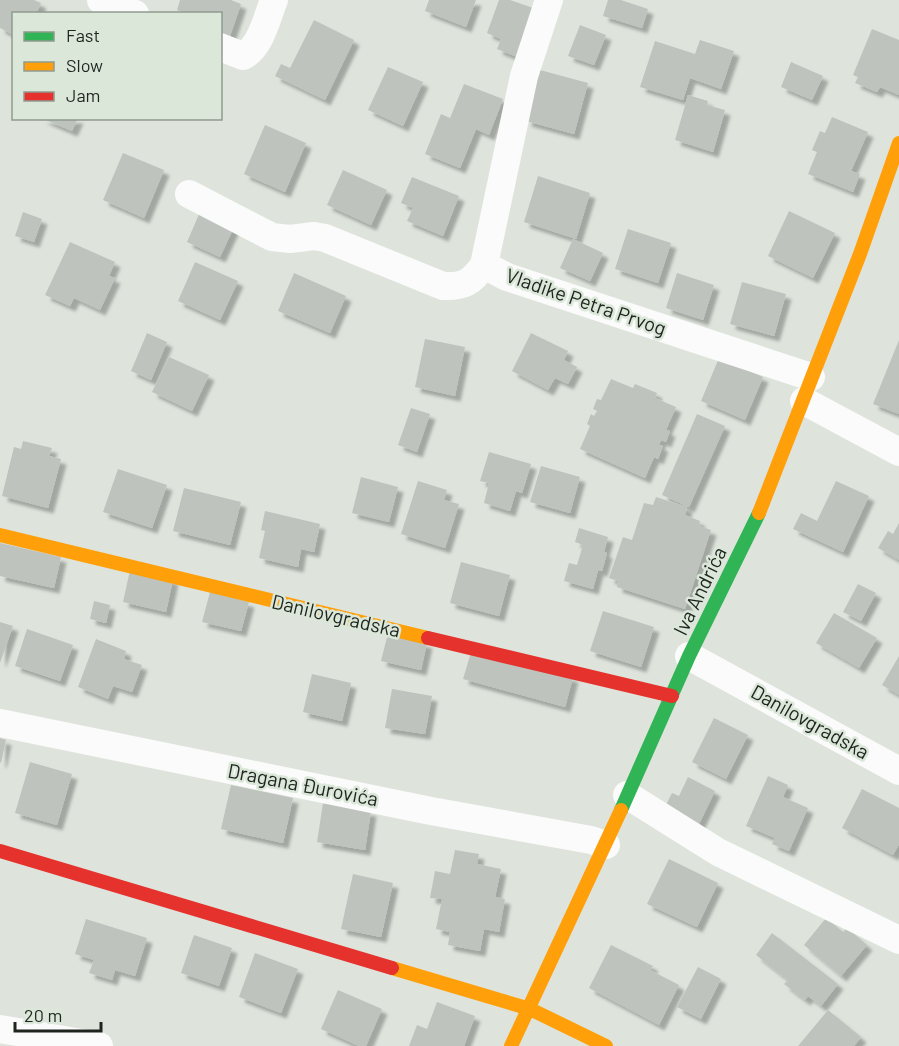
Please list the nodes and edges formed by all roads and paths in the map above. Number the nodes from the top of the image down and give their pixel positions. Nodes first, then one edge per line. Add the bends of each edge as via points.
1 (100, 0) edge
2 (274, 0) edge
3 (549, 0) edge
4 (130, 12) edge
5 (222, 48) edge
6 (899, 143) edge
7 (189, 194) dead end
8 (484, 265) junction
9 (808, 389) junction
10 (899, 452) edge
11 (0, 535) edge
12 (689, 656) junction
13 (672, 696) junction
14 (0, 723) edge
15 (899, 771) edge
16 (627, 795) junction
17 (606, 845) junction
18 (0, 851) edge
19 (899, 940) edge
20 (530, 1009) junction
21 (0, 1029) edge
22 (99, 1046) edge
23 (511, 1046) edge
24 (606, 1046) edge

1 - 4 street
2 - 5 street via 249,53 243,56
3 - 8 street, Vladike Petra Prvog via 524,76
6 - 9 street, Iva Andrića
7 - 8 street via 272,237 325,238 443,286 465,284
8 - 9 street, Vladike Petra Prvog
9 - 10 street, Vladike Petra Prvog
9 - 12 street, Iva Andrića via 752,530
11 - 13 street, Danilovgradska
12 - 13 street, Iva Andrića
12 - 15 street, Danilovgradska
13 - 16 street, Iva Andrića
14 - 17 street, Dragana Đurovića
16 - 17 street, Iva Andrića
16 - 19 street via 718,852
17 - 20 street, Iva Andrića
18 - 20 street
20 - 23 street, Iva Andrića
20 - 24 street
21 - 22 street

